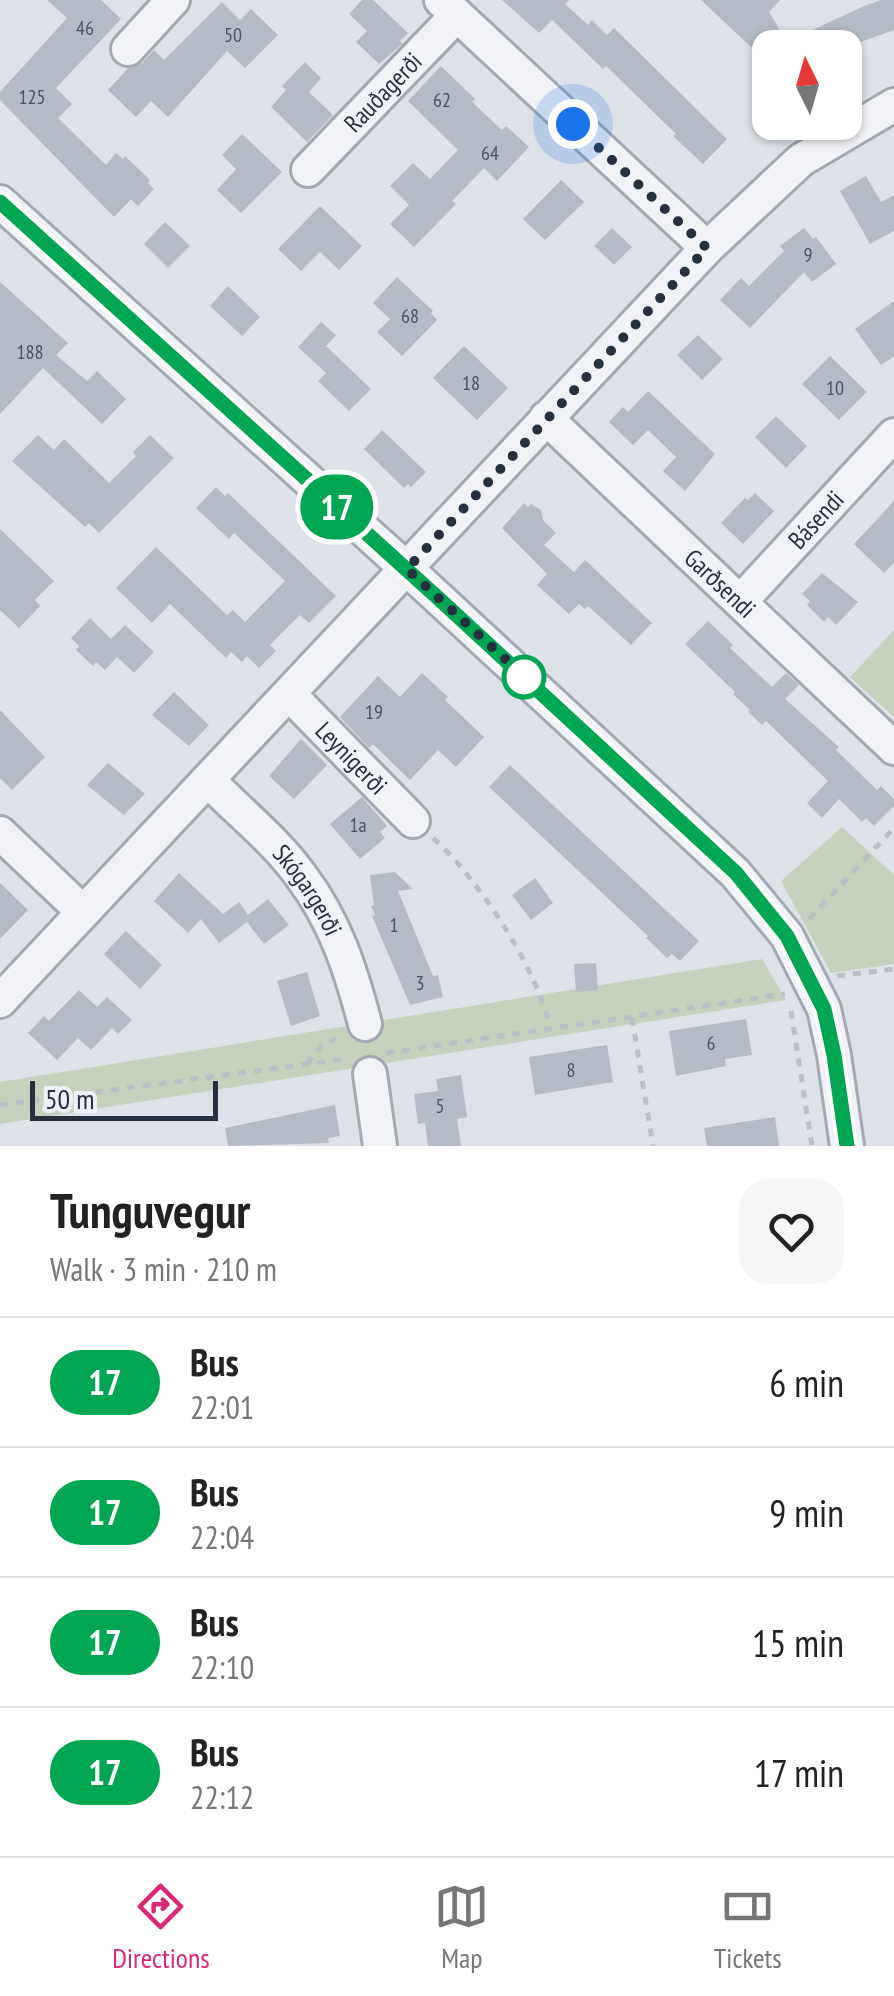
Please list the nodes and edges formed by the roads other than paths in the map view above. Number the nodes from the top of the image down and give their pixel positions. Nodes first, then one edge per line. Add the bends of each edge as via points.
1 (173, 0) edge
2 (447, 4) edge
3 (128, 49) dead end
4 (894, 105) edge
5 (308, 170) dead end
6 (0, 202) edge
7 (707, 248) junction
8 (546, 418) junction
9 (894, 436) edge
10 (407, 569) junction
11 (740, 602) junction
12 (290, 694) junction
13 (894, 748) edge
14 (209, 781) junction
15 (413, 821) road end
16 (0, 833) edge
17 (83, 912) junction
18 (0, 1001) edge
19 (365, 1024) road end
20 (366, 1062) road end
21 (380, 1146) edge
22 (847, 1146) edge

1 - 3 street
2 - 5 street, Rauðagerði
2 - 7 street, Rauðagerði
4 - 7 street via 801,160
6 - 10 street
7 - 8 street
8 - 10 street
8 - 11 street, Garðsendi
9 - 11 street, Básendi
10 - 12 street
10 - 22 street via 695,834 787,936 824,1009
11 - 13 street, Garðsendi
12 - 14 street
12 - 15 street, Leynigerði
14 - 17 street
14 - 19 street, Skógargerði via 299,872 325,911 348,959
16 - 17 street
17 - 18 street
20 - 21 street

